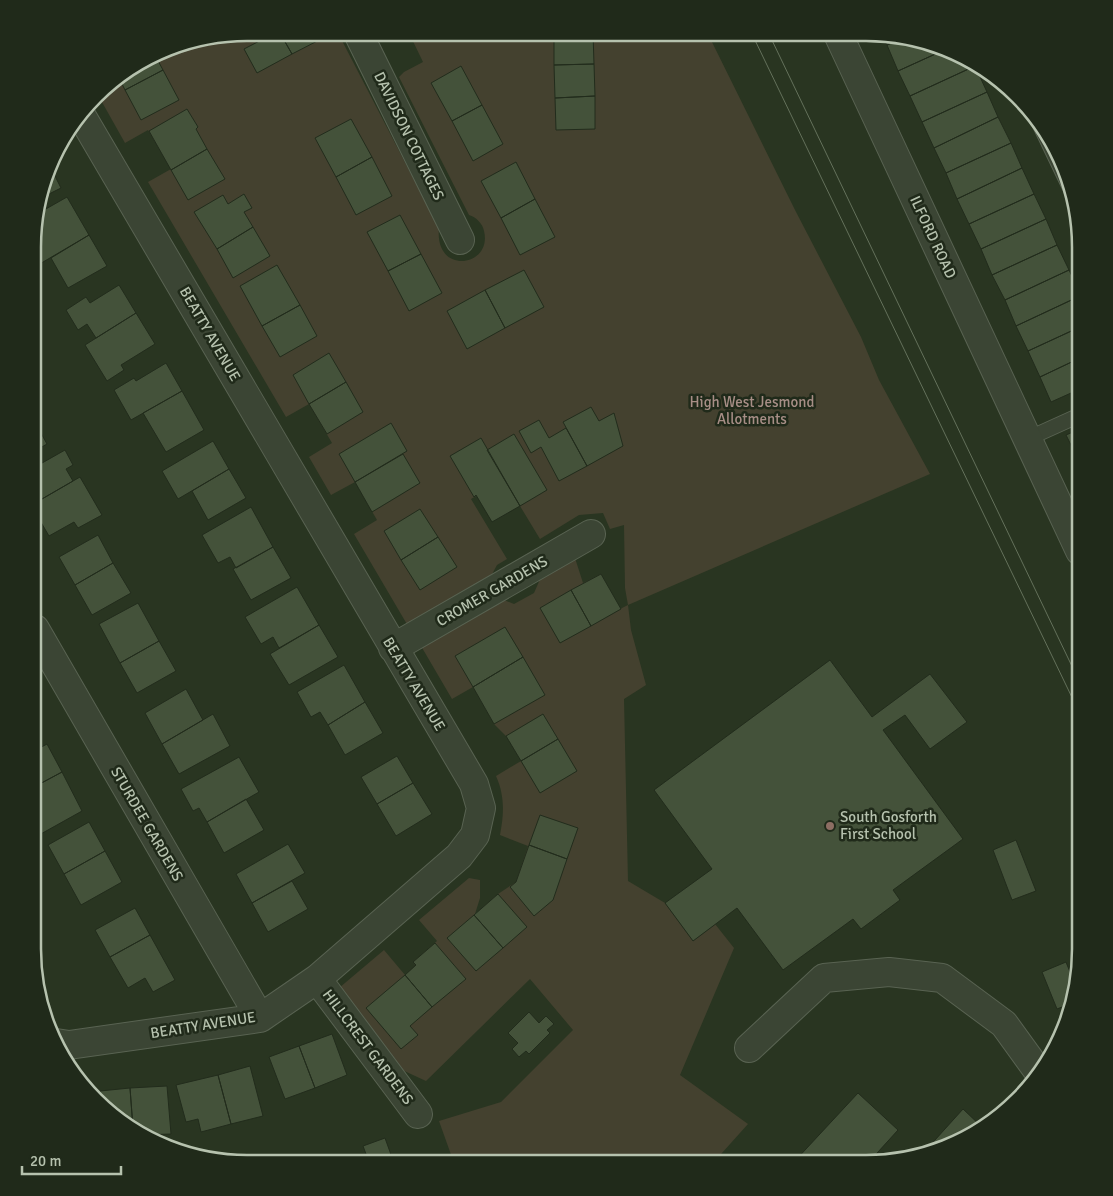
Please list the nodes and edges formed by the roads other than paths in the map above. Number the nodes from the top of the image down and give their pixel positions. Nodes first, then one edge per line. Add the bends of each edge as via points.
1 (362, 41) edge
2 (841, 41) edge
3 (85, 120) edge
4 (460, 240) dead end
5 (1072, 419) edge
6 (1027, 439) junction
7 (591, 534) dead end
8 (1072, 534) edge
9 (41, 641) edge
10 (393, 648) junction
11 (318, 979) junction
12 (260, 1018) junction
13 (65, 1044) edge
14 (748, 1048) dead end
15 (1035, 1066) edge
16 (418, 1114) dead end

1 - 4 street, DAVIDSON COTTAGES
2 - 6 street, ILFORD ROAD
3 - 10 street, BEATTY AVENUE
5 - 6 lane
6 - 8 street, ILFORD ROAD
7 - 10 street, CROMER GARDENS
9 - 12 street, STURDEE GARDENS
10 - 11 street, BEATTY AVENUE via 474,784 481,808 475,835 459,856
11 - 12 street, BEATTY AVENUE
11 - 16 street, HILLCREST GARDENS
12 - 13 street, BEATTY AVENUE
14 - 15 street via 824,978 889,972 942,978 1004,1024

